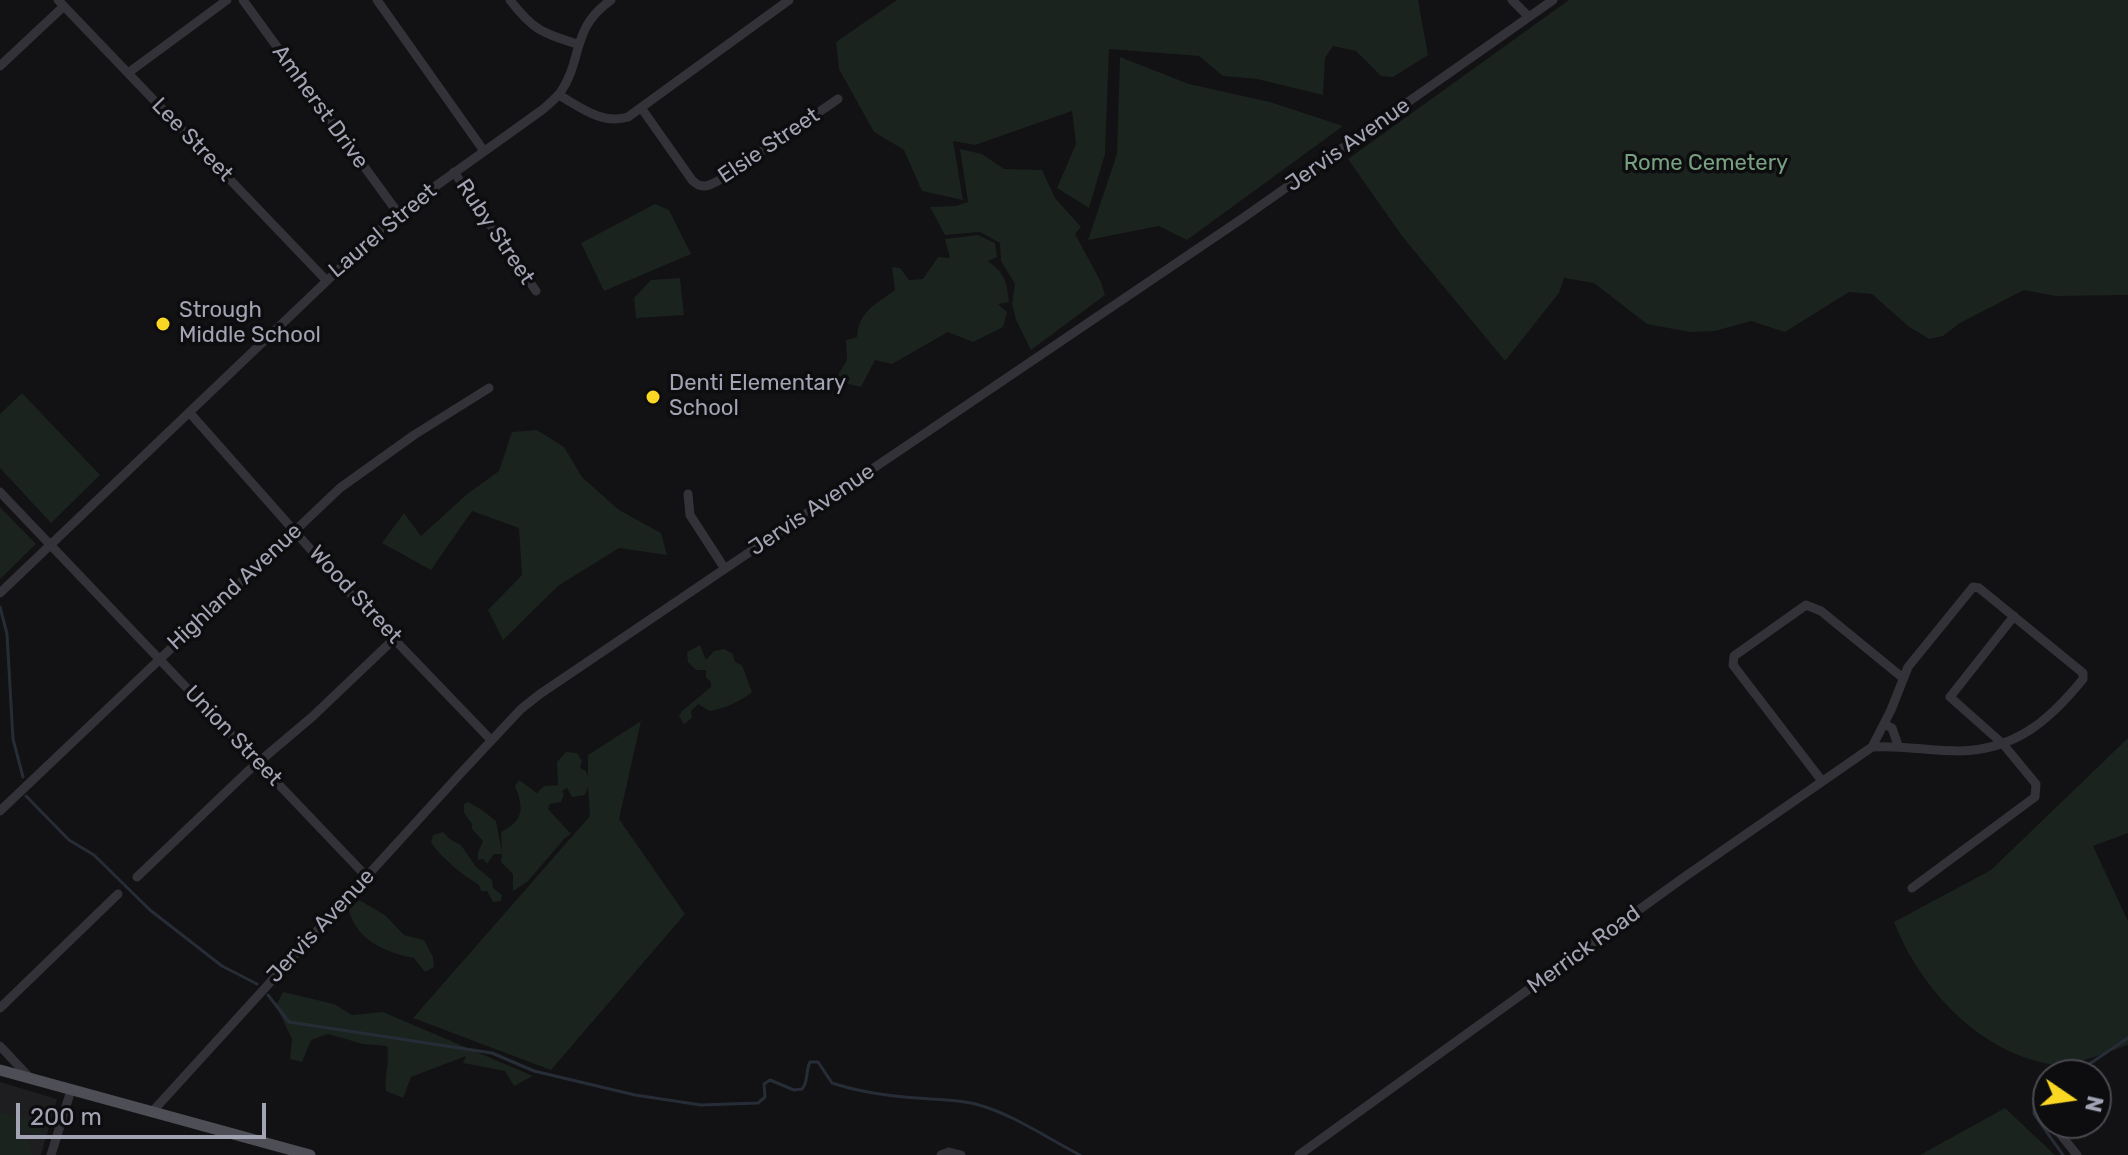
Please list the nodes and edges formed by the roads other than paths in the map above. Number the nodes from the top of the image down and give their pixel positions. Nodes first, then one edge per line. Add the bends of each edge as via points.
1 (227, 0) edge
2 (243, 0) edge
3 (377, 0) edge
4 (510, 0) edge
5 (611, 0) edge
6 (789, 0) edge
7 (1512, 0) edge
8 (1553, 0) edge
9 (61, 3) edge
10 (1529, 17) junction
11 (577, 44) junction
12 (0, 66) edge
13 (128, 73) junction
14 (559, 95) junction
15 (838, 99) dead end
16 (642, 109) junction
17 (484, 151) junction
18 (454, 172) junction
19 (398, 213) junction
20 (326, 280) junction
21 (536, 291) dead end
22 (489, 388) dead end
23 (189, 412) junction
24 (0, 492) edge
25 (688, 494) dead end
26 (295, 530) junction
27 (51, 545) junction
28 (725, 569) junction
29 (0, 593) edge
30 (2014, 616) junction
31 (394, 639) junction
32 (159, 659) junction
33 (1903, 678) junction
34 (1884, 724) junction
35 (491, 740) junction
36 (2003, 744) junction
37 (1898, 745) junction
38 (1872, 747) junction
39 (259, 764) junction
40 (1822, 781) junction
41 (0, 811) edge
42 (366, 876) junction
43 (137, 877) dead end
44 (1912, 888) dead end
45 (118, 894) dead end
46 (0, 1008) edge
47 (0, 1046) edge
48 (0, 1070) edge
49 (31, 1079) junction
50 (71, 1090) junction
51 (152, 1112) junction
52 (2064, 1139) edge
53 (51, 1155) edge
54 (310, 1155) edge
55 (941, 1155) edge
56 (961, 1155) edge
57 (1299, 1155) edge
58 (2077, 1155) edge

1 - 13 street
2 - 19 street, Amherst Drive
3 - 17 street
4 - 11 street via 536,29
5 - 11 street via 594,14
6 - 16 street
7 - 10 street
8 - 10 street, Jervis Avenue
9 - 12 street
9 - 13 street, Lee Street
10 - 28 street, Jervis Avenue
11 - 14 street
13 - 20 street, Lee Street
14 - 16 street via 614,120
14 - 17 street, Laurel Street
15 - 16 street, Elsie Street via 704,187 692,180
17 - 18 street, Laurel Street
18 - 19 street, Laurel Street
18 - 21 street, Ruby Street
19 - 20 street, Laurel Street
20 - 23 street, Laurel Street
22 - 26 street, Highland Avenue via 340,488
23 - 26 street, Wood Street
23 - 27 street, Laurel Street
24 - 27 street, Union Street
25 - 28 street via 690,515
26 - 31 street, Wood Street
26 - 32 street, Highland Avenue
27 - 29 street, Laurel Street
27 - 32 street, Union Street
28 - 35 street, Jervis Avenue via 540,694
30 - 33 street via 1973,587
30 - 36 street via 1950,697
30 - 36 street via 2083,673 2083,679 2050,717
31 - 35 street, Wood Street
31 - 39 street
32 - 39 street, Union Street
32 - 41 street, Highland Avenue
33 - 34 street
33 - 40 street via 1821,611 1806,605 1734,656 1733,665
34 - 37 street via 1892,728
34 - 38 street
35 - 42 street, Jervis Avenue
36 - 37 street via 1956,751
36 - 44 street via 2036,784 2035,797
37 - 38 street
38 - 40 street, Merrick Road
39 - 42 street, Union Street
39 - 43 street
40 - 57 street, Merrick Road
42 - 51 street, Jervis Avenue
45 - 46 street
47 - 49 street
48 - 49 main road
49 - 50 main road
50 - 51 main road
50 - 53 street
51 - 54 main road
52 - 58 street
55 - 56 street

